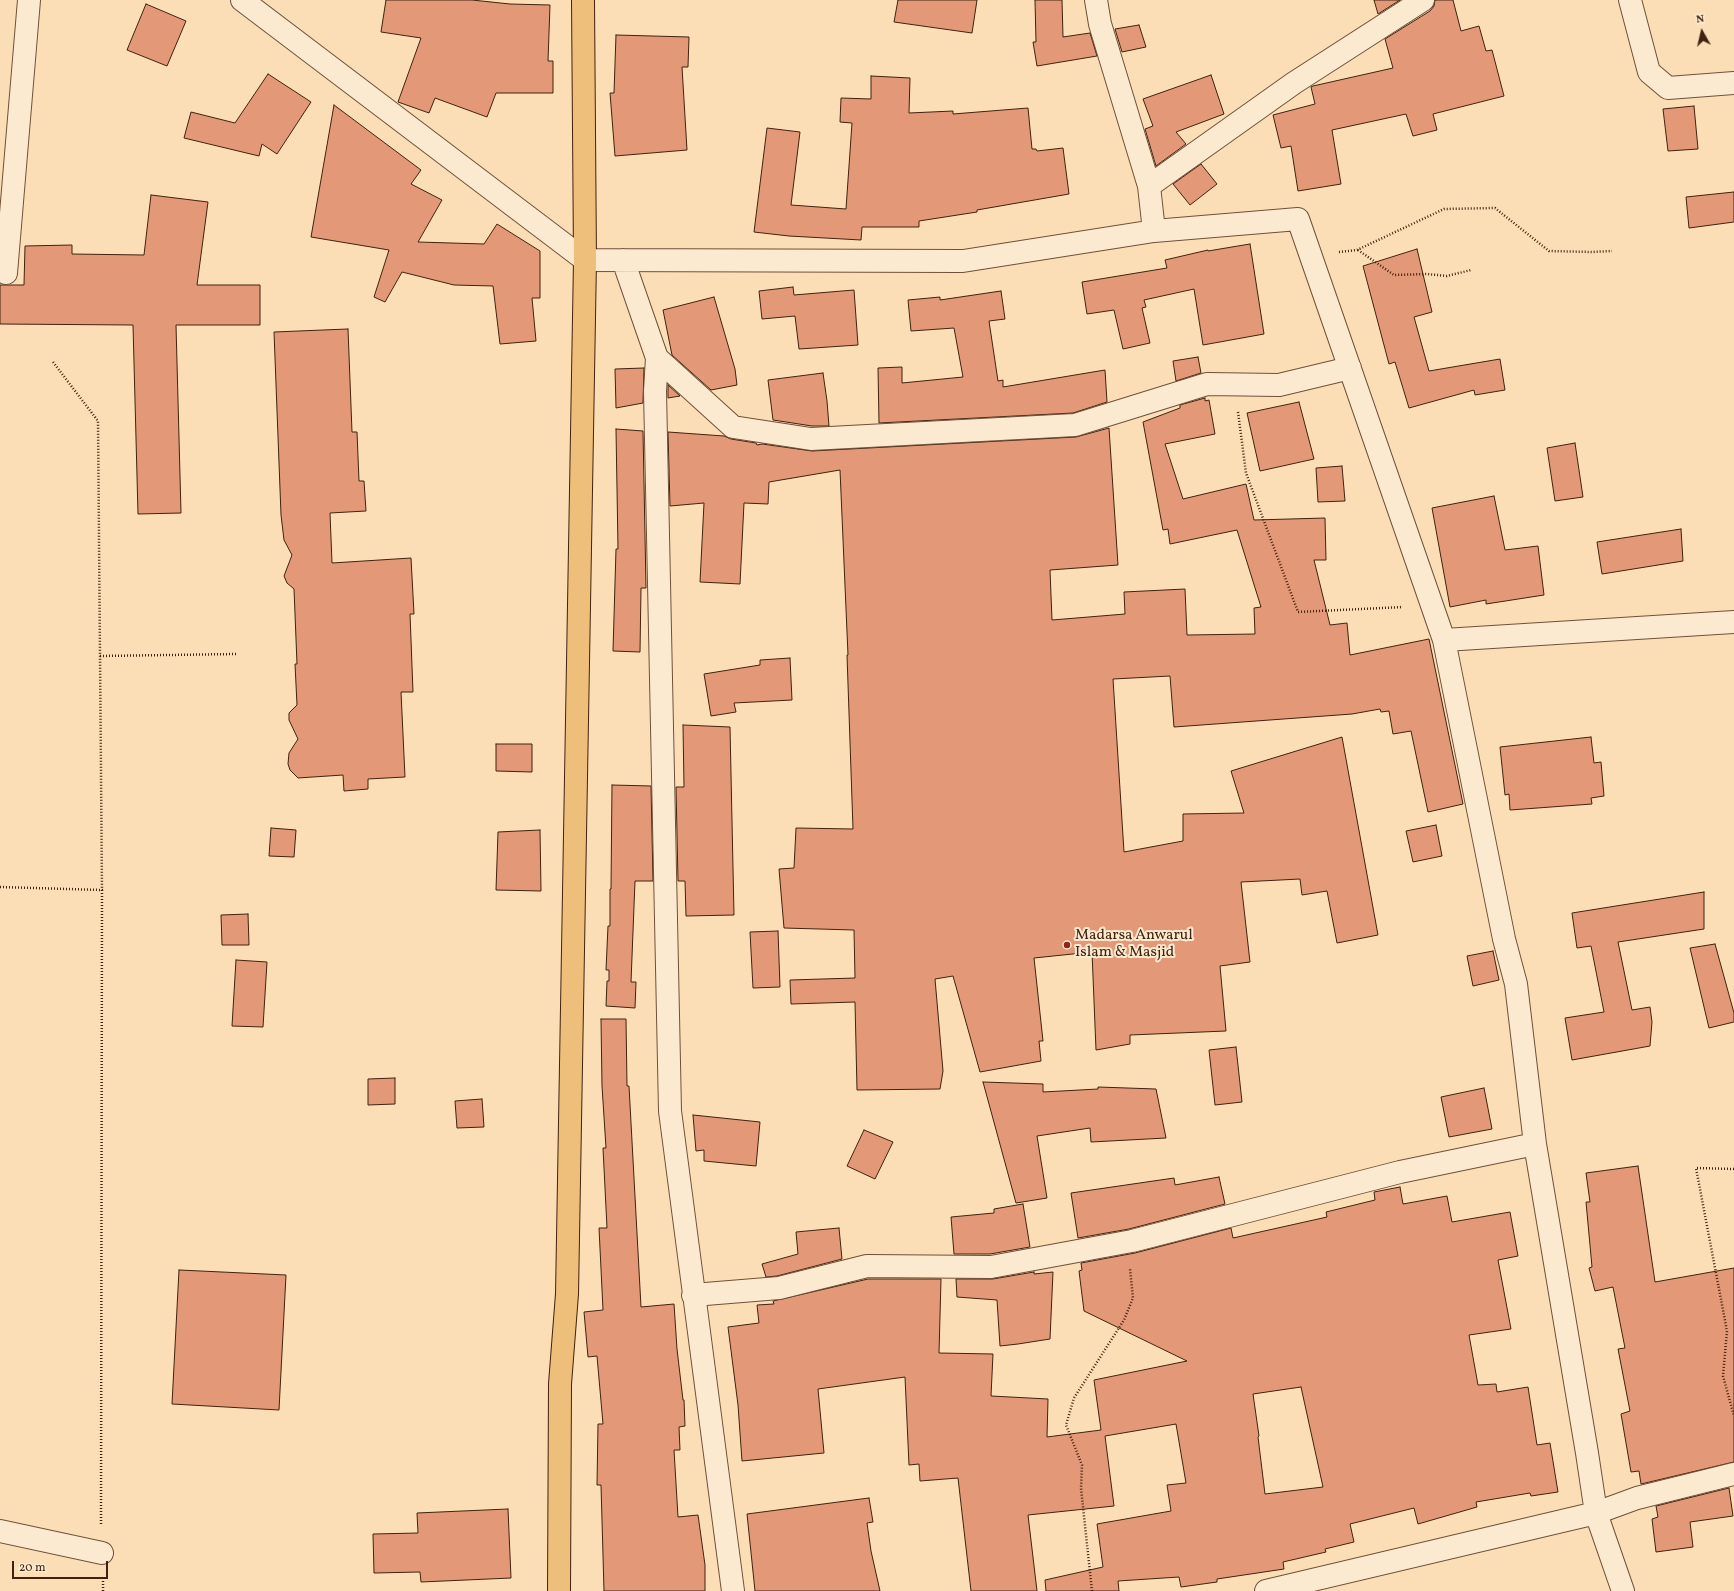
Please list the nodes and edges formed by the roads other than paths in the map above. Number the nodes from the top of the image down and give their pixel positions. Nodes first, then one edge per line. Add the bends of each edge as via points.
1 (29, 0) edge
2 (242, 0) edge
3 (583, 0) edge
4 (1096, 0) edge
5 (1423, 0) edge
6 (1630, 0) edge
7 (1734, 84) edge
8 (1149, 186) junction
9 (1154, 231) junction
10 (586, 260) junction
11 (623, 260) junction
12 (6, 273) dead end
13 (657, 358) junction
14 (1350, 368) junction
15 (1734, 622) edge
16 (1444, 640) junction
17 (1535, 1144) junction
18 (693, 1295) junction
19 (1734, 1474) edge
20 (1596, 1513) junction
21 (0, 1531) edge
22 (102, 1553) road end
23 (559, 1591) edge
24 (733, 1591) edge
25 (1266, 1591) edge
26 (1623, 1591) edge

1 - 12 street
2 - 10 street
3 - 10 main road
4 - 8 street via 1100,24
5 - 8 street via 1294,83
6 - 7 street via 1649,72 1668,88
8 - 9 street
9 - 11 street via 963,261
9 - 14 street via 1298,219
10 - 11 street
10 - 23 main road via 567,1294 560,1384
11 - 13 street
13 - 14 street via 733,426 811,439 1075,425 1207,384 1279,385
13 - 18 street via 655,399 668,1066 670,1111
14 - 16 street
15 - 16 street
16 - 17 street via 1504,939 1516,984
17 - 18 street via 1400,1172 1132,1242 991,1267 867,1266 779,1288
17 - 20 street
18 - 24 street
19 - 20 street via 1637,1498
20 - 25 street
20 - 26 street
21 - 22 street

